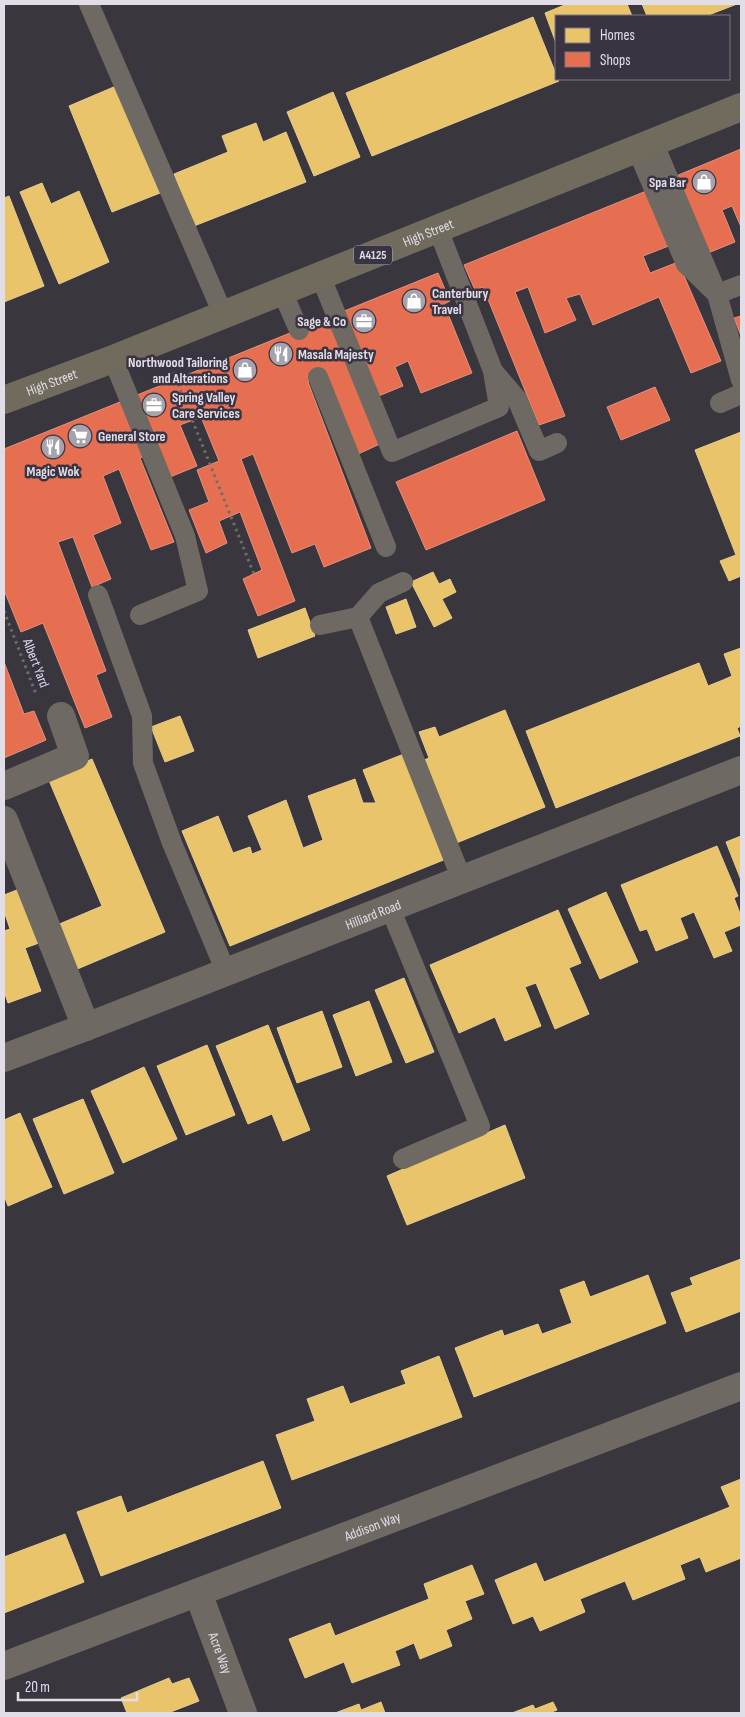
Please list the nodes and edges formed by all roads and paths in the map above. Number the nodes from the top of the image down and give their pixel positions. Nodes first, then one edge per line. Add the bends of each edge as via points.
1 (89, 4) edge
2 (741, 107) edge
3 (645, 145) junction
4 (438, 229) junction
5 (320, 276) junction
6 (741, 285) edge
7 (282, 291) junction
8 (717, 294) junction
9 (223, 314) junction
10 (298, 330) dead end
11 (160, 339) junction
12 (113, 359) junction
13 (494, 370) junction
14 (318, 377) dead end
15 (741, 380) edge
16 (741, 394) edge
17 (4, 400) edge
18 (720, 403) dead end
19 (557, 443) dead end
20 (386, 547) dead end
21 (254, 574) dead end
22 (403, 582) dead end
23 (98, 595) dead end
24 (4, 610) edge
25 (140, 615) dead end
26 (358, 617) junction
27 (320, 625) dead end
28 (39, 700) dead end
29 (61, 716) dead end
30 (741, 770) edge
31 (4, 786) edge
32 (4, 820) edge
33 (462, 880) junction
34 (390, 908) junction
35 (226, 972) junction
36 (86, 1027) junction
37 (4, 1058) edge
38 (403, 1160) dead end
39 (741, 1386) edge
40 (198, 1593) junction
41 (4, 1666) edge
42 (243, 1713) edge

1 - 9 lane
2 - 3 main road, High Street / A4125
3 - 4 main road, High Street / A4125
3 - 8 lane via 686,264
4 - 5 main road, High Street / A4125
4 - 13 lane
5 - 7 main road, High Street / A4125
5 - 13 lane via 392,452 499,407
6 - 8 lane
7 - 9 main road, High Street / A4125
7 - 10 lane
8 - 15 lane
9 - 11 main road, High Street / A4125
11 - 12 main road, High Street / A4125
11 - 21 path
12 - 17 main road, High Street / A4125
12 - 25 lane via 185,536 198,591
13 - 19 lane via 517,399 539,451
14 - 20 lane
16 - 18 lane
22 - 26 lane via 379,593
23 - 35 lane via 142,716 144,763 172,843
24 - 28 path, Albert Yard
26 - 27 lane
26 - 33 lane
29 - 31 street via 75,756
30 - 33 street, Hilliard Road
32 - 36 street
33 - 34 street, Hilliard Road
34 - 35 street, Hilliard Road
34 - 38 lane via 480,1126
35 - 36 street, Hilliard Road
36 - 37 street, Hilliard Road
39 - 40 street, Addison Way
40 - 41 street, Addison Way
40 - 42 street, Acre Way

